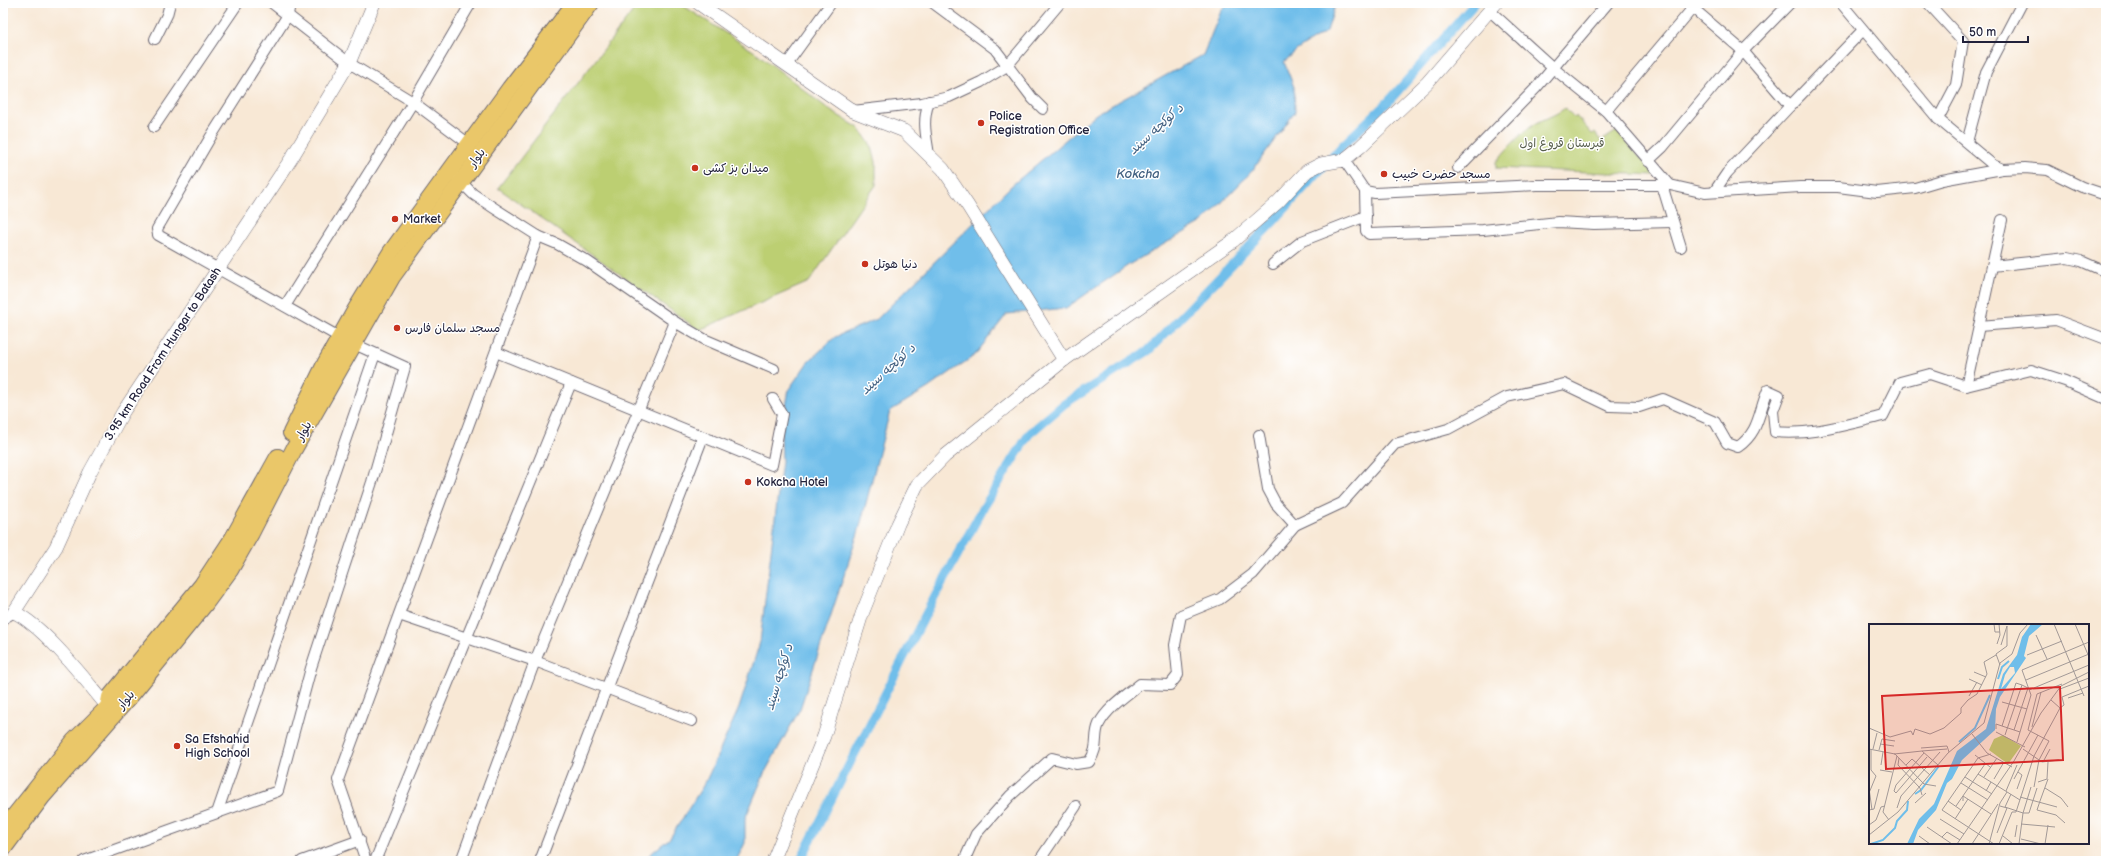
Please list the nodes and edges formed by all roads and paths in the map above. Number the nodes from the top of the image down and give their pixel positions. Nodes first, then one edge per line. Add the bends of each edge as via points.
1 (170, 3) edge
2 (238, 3) edge
3 (272, 3) edge
4 (290, 3) edge
5 (374, 3) edge
6 (471, 3) edge
7 (575, 3) edge
8 (592, 3) edge
9 (700, 3) edge
10 (831, 3) edge
11 (933, 3) edge
12 (1060, 3) edge
13 (1608, 3) edge
14 (1790, 3) edge
15 (1841, 3) edge
16 (1928, 3) edge
17 (2022, 3) edge
18 (1692, 5) edge
19 (1493, 7) edge
20 (288, 15) junction
21 (1863, 30) junction
22 (155, 38) dead end
23 (1743, 51) junction
24 (349, 63) junction
25 (787, 64) junction
26 (1008, 66) junction
27 (1553, 68) junction
28 (929, 101) junction
29 (413, 102) junction
30 (1790, 106) junction
31 (1043, 109) dead end
32 (852, 110) junction
33 (1606, 111) junction
34 (1938, 119) junction
35 (154, 128) dead end
36 (1967, 142) junction
37 (469, 144) junction
38 (929, 155) junction
39 (1344, 160) junction
40 (1648, 161) junction
41 (1458, 168) dead end
42 (2002, 169) junction
43 (455, 177) junction
44 (1666, 185) junction
45 (1365, 191) junction
46 (1714, 192) junction
47 (2106, 195) edge
48 (1366, 216) junction
49 (2002, 220) dead end
50 (1672, 222) junction
51 (538, 236) junction
52 (1681, 247) dead end
53 (1273, 264) dead end
54 (1992, 266) junction
55 (217, 268) junction
56 (2106, 272) edge
57 (285, 306) junction
58 (675, 322) junction
59 (1979, 326) junction
60 (2106, 339) edge
61 (347, 341) junction
62 (496, 352) junction
63 (375, 354) junction
64 (1064, 360) junction
65 (774, 369) dead end
66 (571, 383) junction
67 (1966, 386) junction
68 (773, 398) dead end
69 (2106, 399) edge
70 (640, 411) junction
71 (1259, 435) dead end
72 (703, 437) junction
73 (1295, 525) junction
74 (399, 615) junction
75 (8, 616) edge
76 (466, 636) junction
77 (535, 661) junction
78 (605, 689) junction
79 (108, 707) junction
80 (692, 722) dead end
81 (38, 794) junction
82 (1076, 806) dead end
83 (217, 813) junction
84 (3, 830) edge
85 (360, 840) junction
86 (3, 849) edge
87 (84, 861) edge
88 (302, 861) edge
89 (366, 861) edge
90 (375, 861) edge
91 (461, 861) edge
92 (540, 861) edge
93 (773, 861) edge
94 (964, 861) edge
95 (1038, 861) edge

1 - 22 street
2 - 35 street
3 - 20 street
4 - 20 street
5 - 24 street, 3.95 km Road From Hungar to Batash
6 - 29 street
7 - 37 main road, بلوار
8 - 43 main road, بلوار
9 - 25 street
10 - 25 street
11 - 26 street via 996,49
12 - 26 street
13 - 27 street
14 - 23 street
15 - 21 street
16 - 34 street via 1963,41 1956,85
17 - 36 street via 1986,72
18 - 23 street
18 - 33 street
19 - 27 street
19 - 39 street via 1427,83
20 - 24 street
20 - 55 street via 210,138 157,229 158,236
21 - 30 street
21 - 34 street
23 - 30 street
23 - 40 street via 1662,148
24 - 29 street
24 - 55 street, 3.95 km Road From Hungar to Batash via 291,159
25 - 32 street
26 - 28 street via 949,97
26 - 31 street via 1032,99
27 - 33 street
27 - 41 street
28 - 32 street
28 - 38 street via 924,116
29 - 37 street
29 - 57 street
30 - 46 street via 1727,173
32 - 38 street via 904,131
33 - 40 street
34 - 36 street
36 - 42 street via 1993,165
37 - 43 main road, بلوار
38 - 64 street via 943,168
39 - 45 street
39 - 64 street via 1321,164 1307,171 1278,202 1233,241
40 - 44 street
42 - 46 street via 1942,180 1915,188 1877,192 1838,187
42 - 47 street via 2047,170
43 - 51 street via 474,194
43 - 61 main road, بلوار via 391,252 356,309
44 - 45 street via 1537,186 1375,193
44 - 46 street via 1705,193
44 - 50 street
45 - 48 street
48 - 50 street via 1366,231 1369,234 1483,230 1558,222
48 - 53 street via 1302,241
49 - 54 street
50 - 52 street
51 - 58 street via 587,261
51 - 62 street
54 - 56 street via 2067,258
54 - 59 street
55 - 57 street
55 - 75 street, 3.95 km Road From Hungar to Batash via 123,412 90,472 56,547
57 - 61 street
58 - 65 street via 704,339
58 - 70 street
59 - 60 street via 2056,320
59 - 67 street
61 - 63 street
61 - 79 main road, بلوار via 233,538 202,585 110,697
61 - 81 main road, بلوار via 230,570 131,695
62 - 66 street
62 - 74 street
63 - 83 street
63 - 83 street via 406,367 372,482 311,668 278,791
64 - 93 street via 945,456 916,485 862,614 824,736
66 - 70 street
66 - 76 street
67 - 69 street via 2031,370 2065,381
67 - 73 street via 1930,374 1900,382 1883,416 1822,430 1787,433 1775,432 1773,411 1779,395 1768,390 1759,422 1749,439 1738,448 1727,443 1715,422 1663,399 1639,407 1610,406 1564,384 1508,397 1448,429 1395,444 1342,503
68 - 72 street via 782,414 772,465
70 - 72 street
70 - 77 street
71 - 73 street via 1268,489 1276,504
72 - 78 street
73 - 94 street via 1253,574 1220,598 1181,615 1175,645 1178,675 1170,685 1140,684 1110,710 1099,724 1096,753 1089,762 1076,764 1052,758 1010,796 976,834
74 - 76 street
74 - 85 street via 338,780
75 - 79 street, 3.95 km Road From Hungar to Batash via 22,616 60,652
76 - 77 street
76 - 90 street
77 - 78 street
77 - 91 street
78 - 80 street
78 - 92 street
79 - 81 main road, بلوار via 74,741
81 - 84 main road, بلوار
81 - 86 main road, بلوار
82 - 95 street
83 - 87 street
85 - 88 street
85 - 89 street

